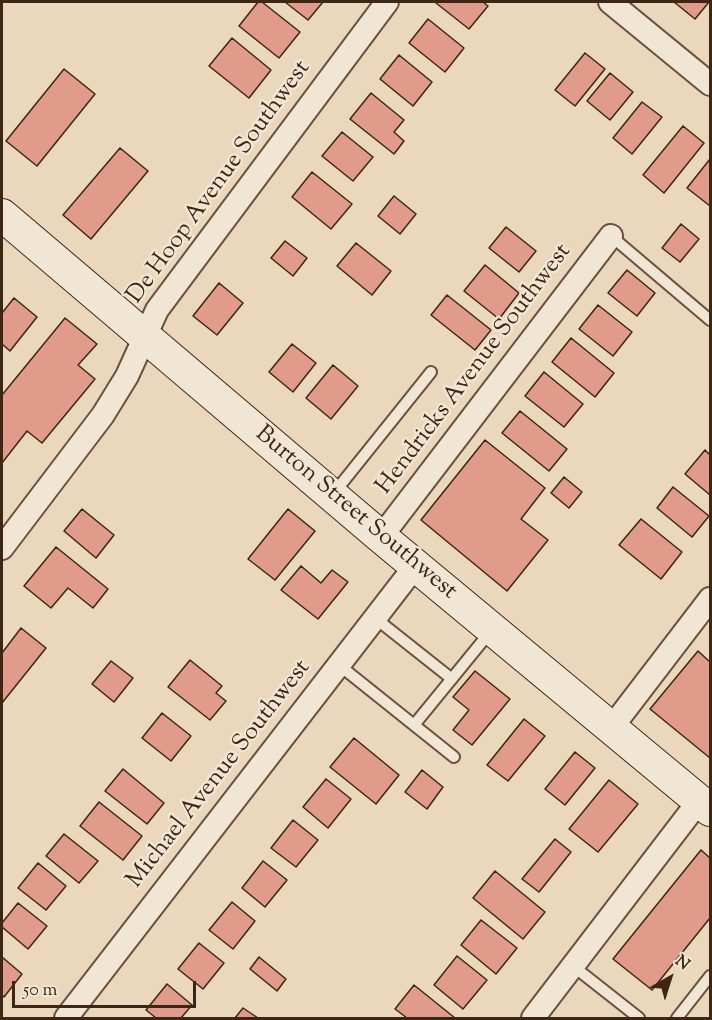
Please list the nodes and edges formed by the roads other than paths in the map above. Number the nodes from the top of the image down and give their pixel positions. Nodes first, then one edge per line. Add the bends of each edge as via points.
1 (387, 2) edge
2 (610, 2) edge
3 (711, 84) edge
4 (2, 215) edge
5 (611, 236) joint
6 (711, 320) edge
7 (145, 337) junction
8 (431, 372) dead end
9 (332, 496) junction
10 (381, 537) junction
11 (2, 548) edge
12 (416, 565) junction
13 (711, 598) edge
14 (375, 618) junction
15 (493, 629) junction
16 (339, 665) junction
17 (452, 679) junction
18 (414, 725) junction
19 (612, 727) junction
20 (454, 757) dead end
21 (705, 806) edge
22 (573, 966) junction
23 (711, 976) edge
24 (66, 1018) edge
25 (533, 1018) edge
26 (639, 1018) edge
27 (676, 1018) edge

1 - 7 street, De Hoop Avenue Southwest via 157,310
2 - 3 street
4 - 7 main road, Burton Street Southwest
5 - 6 lane
5 - 10 street, Hendricks Avenue Southwest
7 - 9 main road, Burton Street Southwest
7 - 11 street, De Hoop Avenue Southwest via 103,415
8 - 9 lane
9 - 10 main road, Burton Street Southwest
10 - 12 main road, Burton Street Southwest
12 - 14 street, Michael Avenue Southwest
12 - 15 main road, Burton Street Southwest
13 - 19 street
14 - 16 street, Michael Avenue Southwest
14 - 17 lane
15 - 17 lane
15 - 19 main road, Burton Street Southwest
16 - 18 lane
16 - 24 street, Michael Avenue Southwest
17 - 18 lane
18 - 20 lane
19 - 21 main road, Burton Street Southwest
21 - 22 street
22 - 25 street
22 - 26 lane
23 - 27 lane

